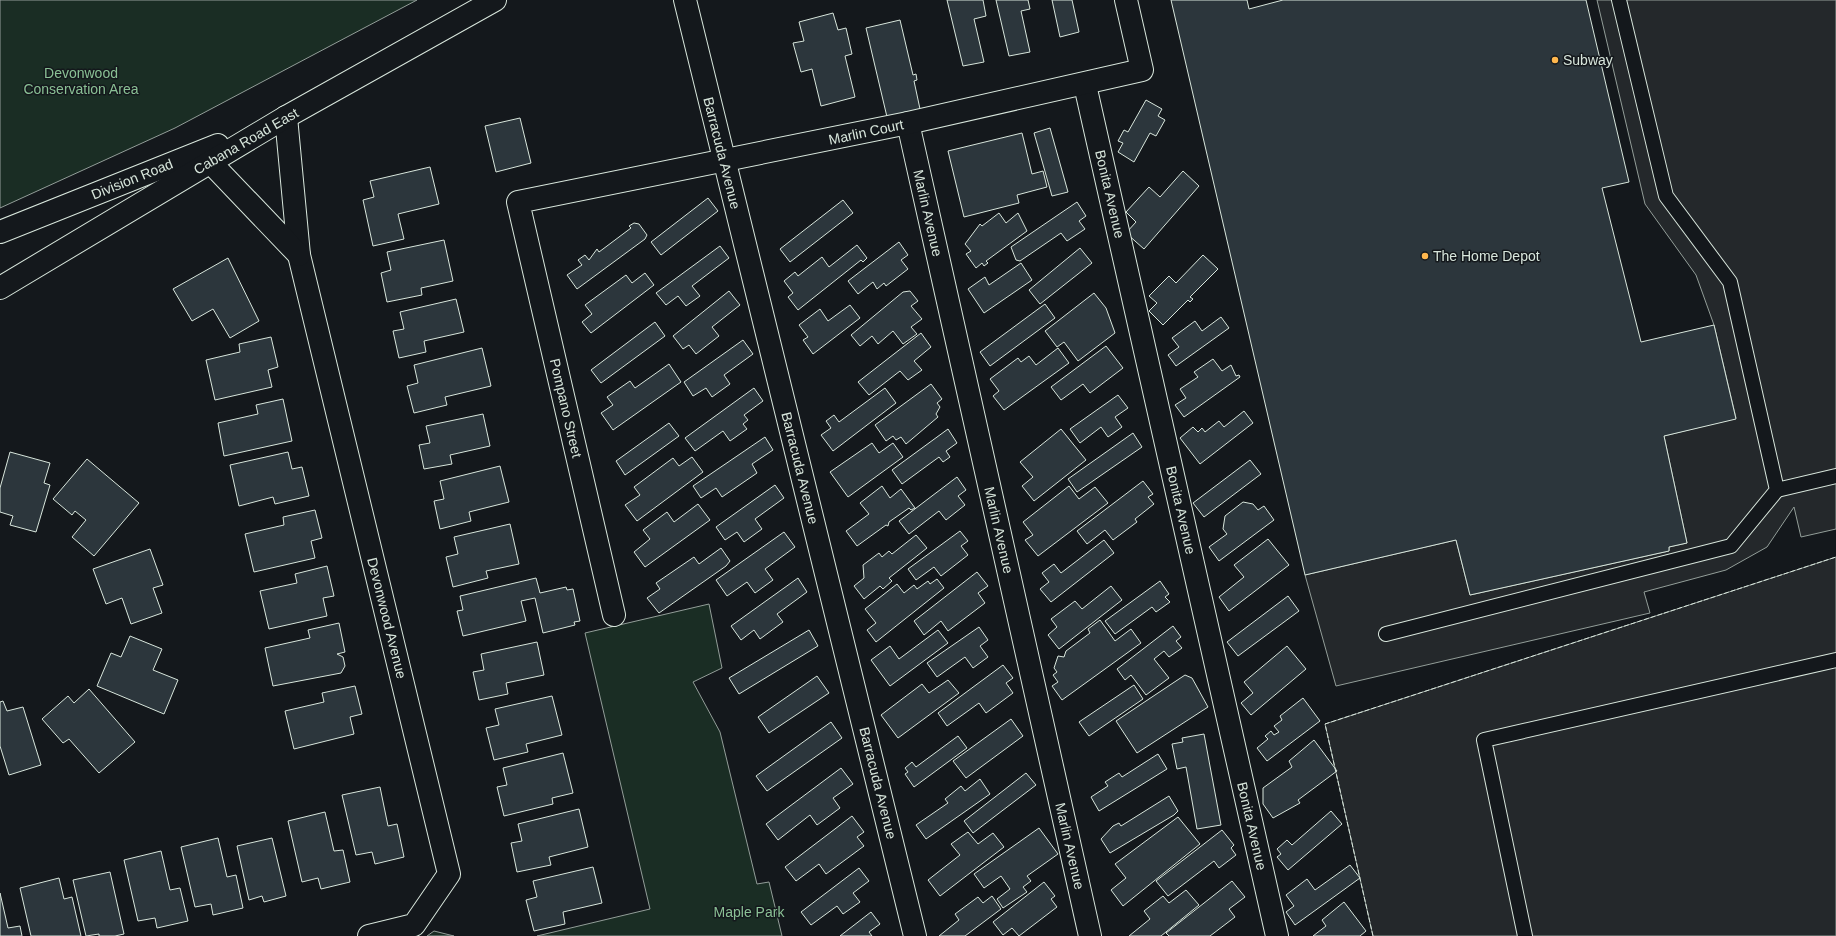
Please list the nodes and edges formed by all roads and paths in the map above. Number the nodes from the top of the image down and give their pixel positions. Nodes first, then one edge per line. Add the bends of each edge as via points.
1 (495, 0) edge
2 (685, 0) edge
3 (1126, 0) edge
4 (1619, 0) edge
5 (1085, 84) junction
6 (286, 117) junction
7 (908, 123) junction
8 (724, 161) junction
9 (210, 162) junction
10 (518, 202) joint
11 (0, 232) edge
12 (299, 255) junction
13 (0, 288) edge
14 (1836, 476) edge
15 (1777, 490) junction
16 (614, 615) dead end
17 (1386, 634) dead end
18 (1836, 660) edge
19 (368, 936) edge
20 (915, 936) edge
21 (1090, 936) edge
22 (1277, 936) edge
23 (1525, 936) edge

1 - 6 street, Cabana Road East
2 - 8 street, Barracuda Avenue
3 - 5 street, Marlin Court via 1142,70
4 - 15 lane via 1666,196 1730,282
5 - 7 street, Marlin Court
5 - 22 street, Bonita Avenue
6 - 9 street, Cabana Road East
6 - 11 street, Division Road
6 - 12 street, Devonwood Avenue
7 - 8 street, Marlin Court
7 - 21 street, Marlin Avenue
8 - 10 street, Marlin Court
8 - 20 street, Barracuda Avenue
9 - 12 street
9 - 13 street, Cabana Road East
10 - 16 street, Pompano Street
12 - 19 street, Devonwood Avenue via 449,874 414,925
14 - 15 lane
15 - 17 lane via 1731,546
18 - 23 lane via 1484,740

